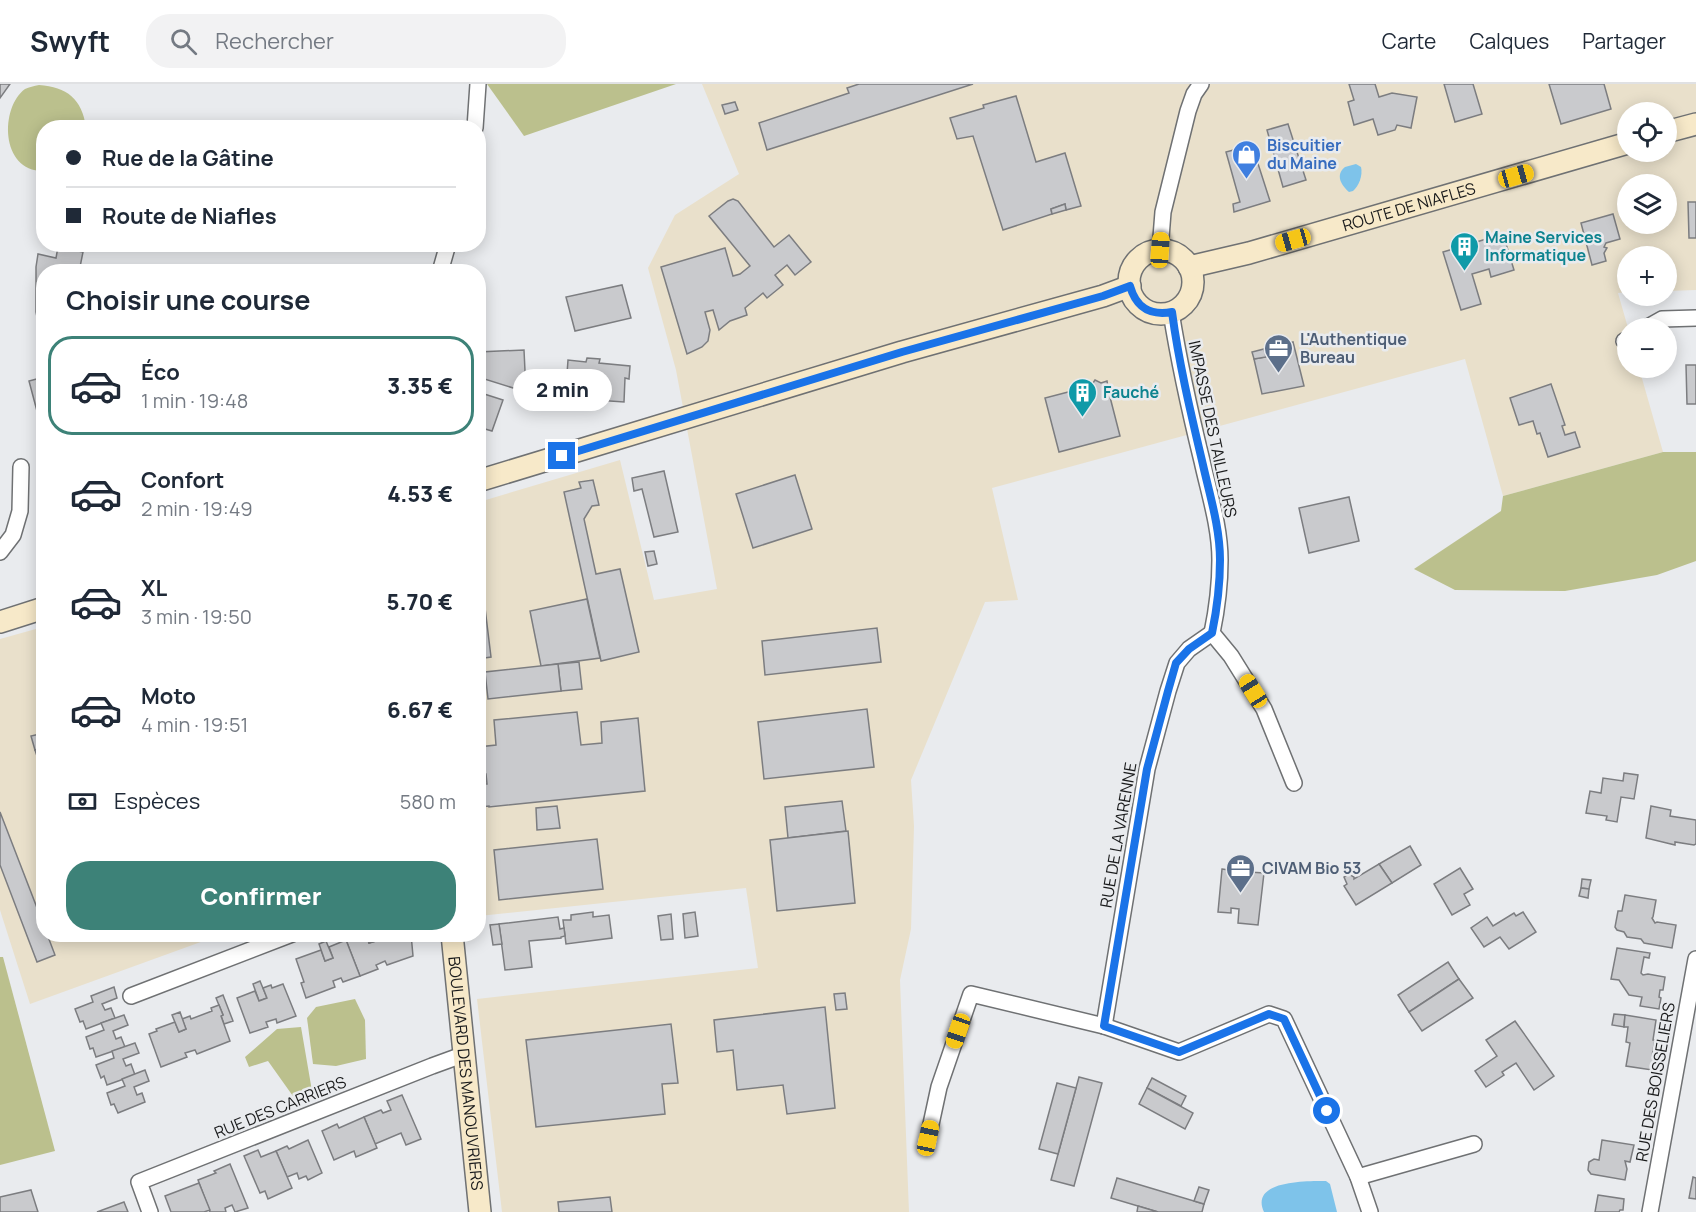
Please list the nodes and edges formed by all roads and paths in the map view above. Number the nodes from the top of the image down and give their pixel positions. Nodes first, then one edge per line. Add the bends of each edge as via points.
1 (478, 84) edge
2 (1201, 84) edge
3 (476, 120) edge
4 (1696, 124) edge
5 (1677, 129) edge
6 (1617, 147) edge
7 (1160, 250) junction
8 (1189, 267) junction
9 (1130, 286) junction
10 (1172, 312) junction
11 (1696, 318) edge
12 (1677, 319) edge
13 (21, 467) dead end
14 (486, 478) edge
15 (0, 552) edge
16 (36, 611) edge
17 (0, 622) edge
18 (1212, 633) junction
19 (1294, 783) dead end
20 (271, 942) edge
21 (453, 942) edge
22 (1696, 959) edge
23 (130, 996) dead end
24 (1104, 1026) junction
25 (465, 1054) junction
26 (928, 1138) dead end
27 (1474, 1144) dead end
28 (1358, 1178) junction
29 (150, 1212) edge
30 (480, 1212) edge
31 (1370, 1212) edge
32 (1650, 1212) edge

1 - 3 street
2 - 7 street via 1194,94 1163,212
4 - 5 street
6 - 8 street, ROUTE DE NIAFLES
7 - 8 street via 1177,255
7 - 9 street via 1141,257 1130,275
8 - 10 street via 1191,294
9 - 10 street via 1132,295 1145,309 1162,314
9 - 14 street
10 - 18 street, IMPASSE DES TAILLEURS via 1215,517 1220,558
11 - 12 street
13 - 15 street via 20,511 13,535
16 - 17 street
18 - 19 street via 1264,709
18 - 24 street, RUE DE LA VARENNE via 1176,663 1168,691 1147,769
20 - 23 street
21 - 25 street, BOULEVARD DES MANOUVRIERS
22 - 32 street, RUE DES BOISSELIERS
24 - 26 street via 971,994 939,1087
24 - 28 street via 1179,1052 1269,1014 1284,1019
25 - 29 street, RUE DES CARRIERS via 139,1182
25 - 30 street, BOULEVARD DES MANOUVRIERS
27 - 28 street
28 - 31 street

